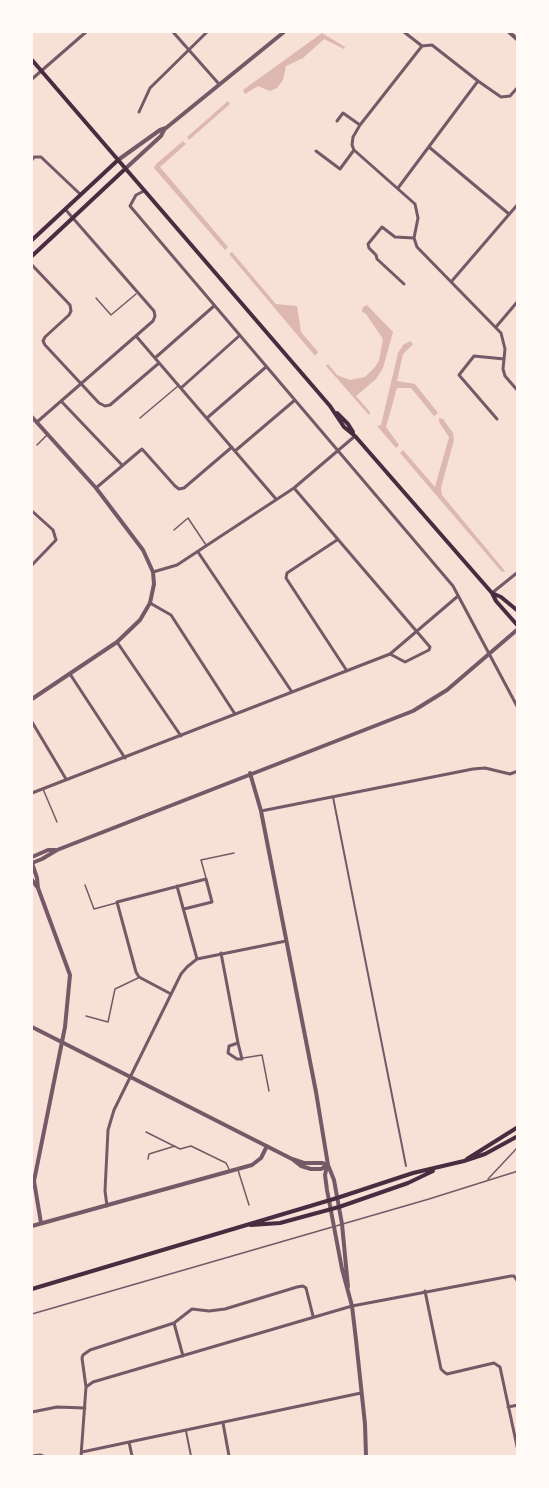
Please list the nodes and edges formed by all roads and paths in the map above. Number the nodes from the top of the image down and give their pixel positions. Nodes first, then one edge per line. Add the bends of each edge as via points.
1 (86, 32) edge
2 (173, 32) edge
3 (207, 32) edge
4 (284, 32) edge
5 (404, 32) edge
6 (509, 32) edge
7 (518, 40) edge
8 (422, 46) junction
9 (188, 49) junction
10 (32, 60) edge
11 (41, 71) junction
12 (32, 79) edge
13 (478, 81) junction
14 (219, 84) junction
15 (518, 87) edge
16 (139, 112) dead end
17 (337, 121) dead end
18 (360, 125) junction
19 (166, 128) junction
20 (429, 147) junction
21 (354, 150) junction
22 (316, 151) dead end
23 (32, 160) edge
24 (118, 160) junction
25 (125, 169) junction
26 (398, 188) junction
27 (144, 191) junction
28 (80, 194) junction
29 (518, 204) edge
30 (65, 209) junction
31 (509, 214) junction
32 (72, 218) junction
33 (414, 238) junction
34 (32, 240) edge
35 (32, 256) edge
36 (32, 265) edge
37 (451, 282) junction
38 (404, 284) dead end
39 (138, 292) junction
40 (96, 298) dead end
41 (518, 301) edge
42 (214, 306) junction
43 (496, 327) junction
44 (136, 336) junction
45 (239, 336) junction
46 (155, 358) junction
47 (504, 359) junction
48 (159, 363) junction
49 (266, 367) junction
50 (81, 383) junction
51 (180, 386) junction
52 (518, 391) edge
53 (61, 400) junction
54 (295, 400) junction
55 (32, 417) edge
56 (140, 418) dead end
57 (207, 418) junction
58 (497, 419) dead end
59 (37, 422) junction
60 (47, 435) junction
61 (354, 436) junction
62 (37, 445) dead end
63 (232, 447) junction
64 (336, 450) junction
65 (235, 451) junction
66 (122, 465) junction
67 (96, 488) junction
68 (294, 488) junction
69 (276, 499) junction
70 (32, 511) edge
71 (174, 530) dead end
72 (338, 540) junction
73 (207, 546) junction
74 (198, 552) junction
75 (32, 565) edge
76 (153, 572) junction
77 (518, 572) edge
78 (492, 593) junction
79 (458, 596) junction
80 (150, 603) junction
81 (518, 611) edge
82 (518, 628) edge
83 (418, 632) junction
84 (117, 642) junction
85 (390, 654) junction
86 (489, 654) junction
87 (347, 671) junction
88 (70, 674) junction
89 (292, 692) junction
90 (32, 699) edge
91 (518, 708) edge
92 (235, 714) junction
93 (32, 722) edge
94 (34, 730) edge
95 (181, 736) junction
96 (125, 758) junction
97 (518, 771) edge
98 (250, 773) junction
99 (66, 779) junction
100 (43, 789) junction
101 (32, 793) edge
102 (333, 797) junction
103 (261, 811) junction
104 (57, 822) dead end
105 (57, 850) junction
106 (234, 853) dead end
107 (32, 857) edge
108 (32, 863) edge
109 (206, 879) junction
110 (32, 880) edge
111 (85, 885) dead end
112 (177, 886) junction
113 (38, 888) junction
114 (117, 902) junction
115 (184, 909) junction
116 (286, 941) junction
117 (221, 953) junction
118 (197, 959) junction
119 (139, 977) junction
120 (171, 994) junction
121 (86, 1016) dead end
122 (32, 1027) edge
123 (62, 1042) junction
124 (238, 1043) junction
125 (242, 1059) junction
126 (130, 1076) junction
127 (269, 1091) dead end
128 (518, 1127) edge
129 (146, 1132) dead end
130 (518, 1136) edge
131 (175, 1146) junction
132 (267, 1146) junction
133 (518, 1147) edge
134 (148, 1159) dead end
135 (464, 1161) junction
136 (328, 1165) junction
137 (406, 1167) dead end
138 (439, 1168) junction
139 (238, 1169) junction
140 (229, 1171) junction
141 (518, 1171) edge
142 (487, 1180) junction
143 (33, 1181) edge
144 (337, 1198) junction
145 (329, 1200) junction
146 (249, 1205) dead end
147 (107, 1206) junction
148 (339, 1206) junction
149 (331, 1209) junction
150 (41, 1223) junction
151 (342, 1224) junction
152 (244, 1225) junction
153 (32, 1226) edge
154 (334, 1226) junction
155 (517, 1280) edge
156 (348, 1287) junction
157 (32, 1289) edge
158 (425, 1291) junction
159 (352, 1306) junction
160 (32, 1314) edge
161 (313, 1316) junction
162 (174, 1323) junction
163 (184, 1356) junction
164 (87, 1387) junction
165 (361, 1393) junction
166 (518, 1405) edge
167 (508, 1407) junction
168 (85, 1408) junction
169 (32, 1412) edge
170 (223, 1423) junction
171 (186, 1431) junction
172 (129, 1442) junction
173 (518, 1451) edge
174 (81, 1454) edge
175 (32, 1456) edge
176 (43, 1456) edge
177 (132, 1456) edge
178 (191, 1456) edge
179 (229, 1456) edge
180 (367, 1456) edge
181 (515, 1456) edge

1 - 11 street
2 - 9 street
3 - 9 street
4 - 14 street
5 - 8 street
6 - 7 street
8 - 13 street via 432,45
8 - 18 street
9 - 14 street
9 - 16 street via 150,88
10 - 11 main road
11 - 12 street
11 - 24 main road
13 - 15 street via 505,98
13 - 20 street
14 - 19 street
17 - 18 street via 343,113
18 - 21 street via 353,137
19 - 24 street
19 - 25 street
20 - 26 street
20 - 31 street
21 - 22 street via 340,169
21 - 26 street
23 - 28 street via 41,157
24 - 25 main road
24 - 28 main road
25 - 27 main road
25 - 32 main road
26 - 33 street via 418,210
27 - 42 street via 136,195 130,206
27 - 61 main road via 348,424
28 - 30 main road
29 - 31 street
30 - 32 street
30 - 34 main road
31 - 37 street
32 - 35 main road
32 - 39 street
33 - 37 street via 417,247
33 - 38 street via 395,237 382,228 369,244 377,259
36 - 50 street via 70,305 69,315 43,341
37 - 43 street
39 - 40 lane via 111,315
39 - 44 street via 155,316
41 - 43 street
42 - 45 street
42 - 46 street
43 - 47 street via 504,342
44 - 46 street
44 - 50 street
45 - 49 street
45 - 51 street
46 - 48 street
47 - 52 street via 505,376
47 - 58 street via 474,356 459,375
48 - 50 street via 111,405 99,403
48 - 51 street
49 - 54 street
49 - 57 street
50 - 53 street
51 - 56 lane
51 - 57 street
53 - 59 street
53 - 66 street
54 - 64 street
54 - 65 street
55 - 59 street
57 - 63 street
59 - 60 street
60 - 62 lane
60 - 67 street
61 - 64 street
61 - 78 main road
63 - 65 street
63 - 66 street via 179,489 142,449
64 - 68 street
64 - 79 street
65 - 69 street
66 - 67 street
67 - 76 street via 143,550
68 - 69 street
68 - 72 street
69 - 73 street
70 - 75 street via 52,530 56,540
71 - 73 lane via 188,518
72 - 83 street
72 - 87 street via 287,573 286,578
73 - 74 street
74 - 76 street via 177,566
74 - 89 street
76 - 80 street
77 - 78 street
78 - 81 main road
78 - 82 main road
79 - 83 street
79 - 86 street
80 - 84 street via 140,620
80 - 92 street via 171,615
82 - 86 street
83 - 85 street
83 - 85 street via 429,650 405,662
84 - 88 street
84 - 95 street
85 - 87 street
86 - 91 street
86 - 98 street via 447,690 413,711
87 - 89 street
88 - 90 street
88 - 96 street
89 - 92 street
92 - 95 street
93 - 94 street
94 - 99 street
95 - 96 street
96 - 99 street
97 - 102 street via 510,774 485,768
98 - 103 street
98 - 105 street
99 - 100 street
100 - 101 street
100 - 104 lane
102 - 103 street
102 - 137 street
103 - 116 street
105 - 107 street
105 - 108 street
106 - 109 lane via 201,860
108 - 113 street
109 - 112 street
109 - 115 street via 212,902
110 - 113 street
111 - 114 lane via 94,909
112 - 114 street
112 - 115 street
113 - 123 street via 70,975
114 - 119 street
115 - 118 street
116 - 117 street
116 - 136 street
117 - 118 street
117 - 124 street
118 - 120 street via 182,974
119 - 120 street
119 - 121 lane via 115,989 108,1022
120 - 126 street
122 - 123 street
123 - 126 street
123 - 143 street
124 - 125 street
124 - 125 street via 229,1046 228,1053
125 - 127 lane via 262,1055
126 - 132 street
126 - 147 street via 108,1130
128 - 135 main road
129 - 131 lane
130 - 135 main road
131 - 134 lane via 149,1154
131 - 140 lane via 191,1146 226,1163
132 - 136 street via 304,1163
132 - 139 street via 261,1158
133 - 142 lane
135 - 138 main road
136 - 144 street
136 - 145 street via 325,1175
138 - 144 main road
138 - 148 main road via 408,1183
139 - 140 street
139 - 146 lane
140 - 147 street
141 - 142 lane
142 - 151 lane
143 - 150 street
144 - 145 main road
144 - 148 street
145 - 149 street
145 - 152 main road
147 - 150 street
148 - 149 main road
148 - 151 street
149 - 152 main road via 280,1223
149 - 154 street
150 - 153 street
151 - 154 lane
151 - 156 street
152 - 157 main road
154 - 156 street
154 - 160 lane
155 - 158 street via 511,1276
156 - 159 street
158 - 159 street
158 - 167 street via 441,1369 447,1374 498,1364
159 - 161 street
159 - 165 street
161 - 162 street via 303,1286 225,1309 192,1309
161 - 163 street
162 - 163 street
162 - 164 street via 83,1355
163 - 164 street
164 - 168 street
165 - 170 street
165 - 180 street
166 - 167 street
167 - 173 street
168 - 169 street via 57,1407
168 - 174 street
170 - 171 street
170 - 179 street
171 - 172 street
171 - 178 street
172 - 174 street
172 - 177 street
173 - 181 street
175 - 176 street

